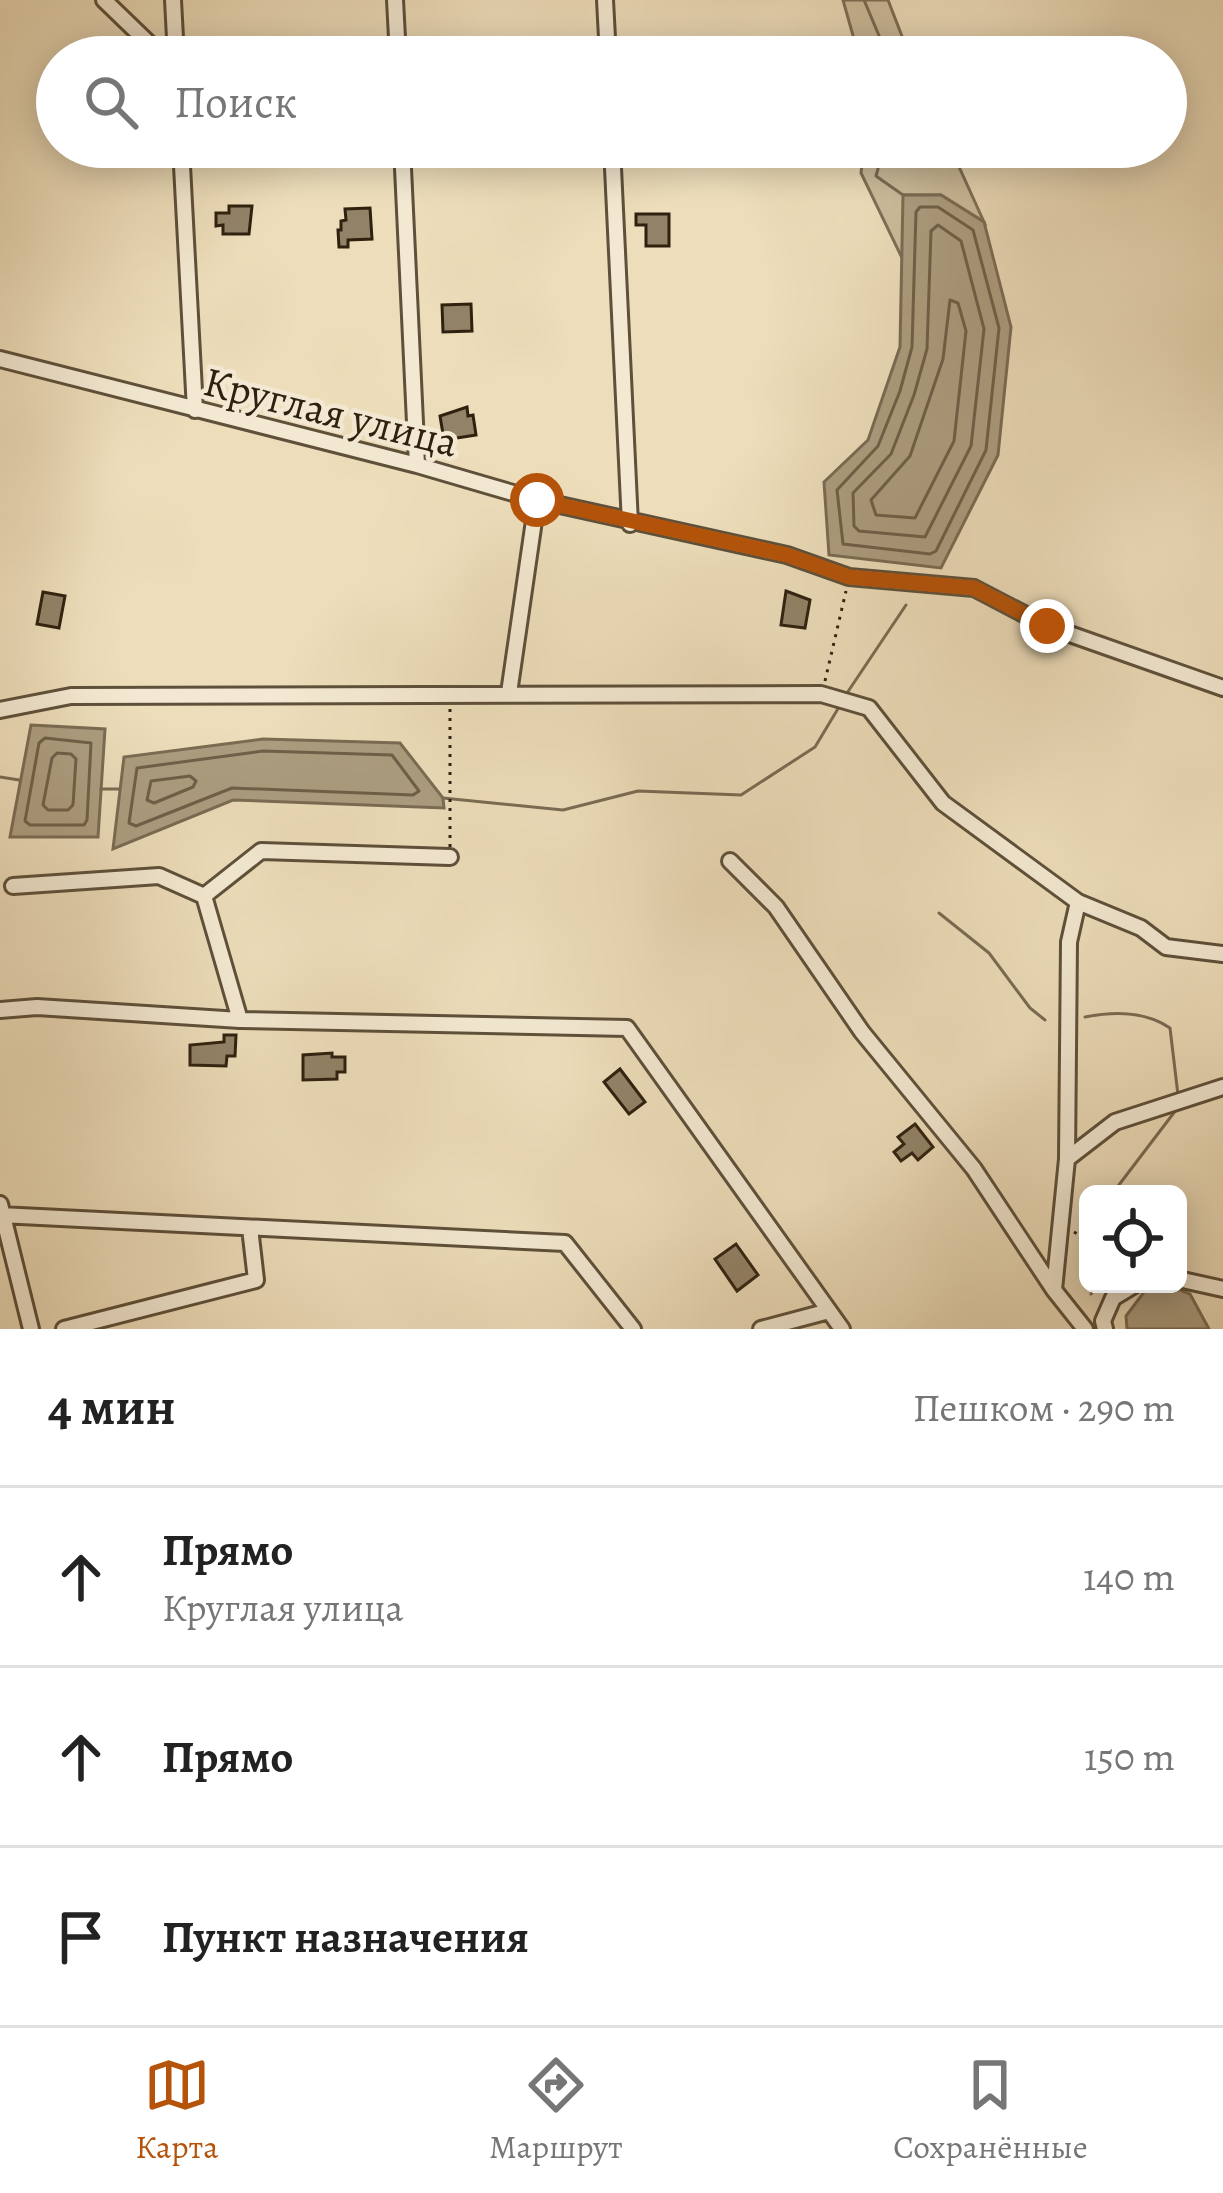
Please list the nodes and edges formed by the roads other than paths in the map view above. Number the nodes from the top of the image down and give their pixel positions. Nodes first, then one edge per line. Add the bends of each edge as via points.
1 (104, 0) edge
2 (173, 0) edge
3 (395, 0) edge
4 (605, 0) edge
5 (141, 36) edge
6 (175, 36) edge
7 (397, 36) edge
8 (607, 36) edge
9 (182, 168) edge
10 (403, 168) edge
11 (613, 168) edge
12 (0, 359) edge
13 (195, 410) junction
14 (417, 465) junction
15 (537, 500) junction
16 (629, 524) junction
17 (1223, 688) edge
18 (509, 693) junction
19 (0, 710) edge
20 (450, 857) road end
21 (730, 861) dead end
22 (13, 886) dead end
23 (204, 896) junction
24 (1078, 902) junction
25 (1223, 954) edge
26 (0, 1010) edge
27 (240, 1020) junction
28 (1223, 1088) edge
29 (1067, 1159) junction
30 (1, 1211) edge
31 (250, 1228) junction
32 (1187, 1281) edge
33 (1223, 1289) edge
34 (1054, 1290) junction
35 (1121, 1293) edge
36 (829, 1311) junction
37 (31, 1329) edge
38 (64, 1329) edge
39 (633, 1329) edge
40 (760, 1329) edge
41 (842, 1329) edge
42 (1085, 1329) edge
43 (1105, 1329) edge

1 - 5 street
2 - 6 street
3 - 7 street
4 - 8 street
9 - 13 street
10 - 14 street
11 - 16 street
12 - 13 street, Круглая улица
13 - 14 street, Круглая улица
14 - 15 street, Круглая улица
15 - 16 street, Круглая улица
15 - 18 street
16 - 17 street, Круглая улица via 787,555 849,577 974,588 1047,626
18 - 19 street via 71,696
18 - 24 street via 820,694 868,708 944,803
20 - 23 street via 261,851
21 - 34 street via 776,908 862,1032 974,1168
22 - 23 street via 159,876
23 - 27 street
24 - 25 street via 1166,947
24 - 29 street via 1070,942
26 - 27 street
27 - 36 street via 627,1028
28 - 29 street via 1115,1122
29 - 34 street
30 - 31 street
30 - 37 street
31 - 38 street via 256,1280
31 - 39 street via 565,1243
32 - 33 street
34 - 42 street
35 - 43 street
36 - 40 street
36 - 41 street

